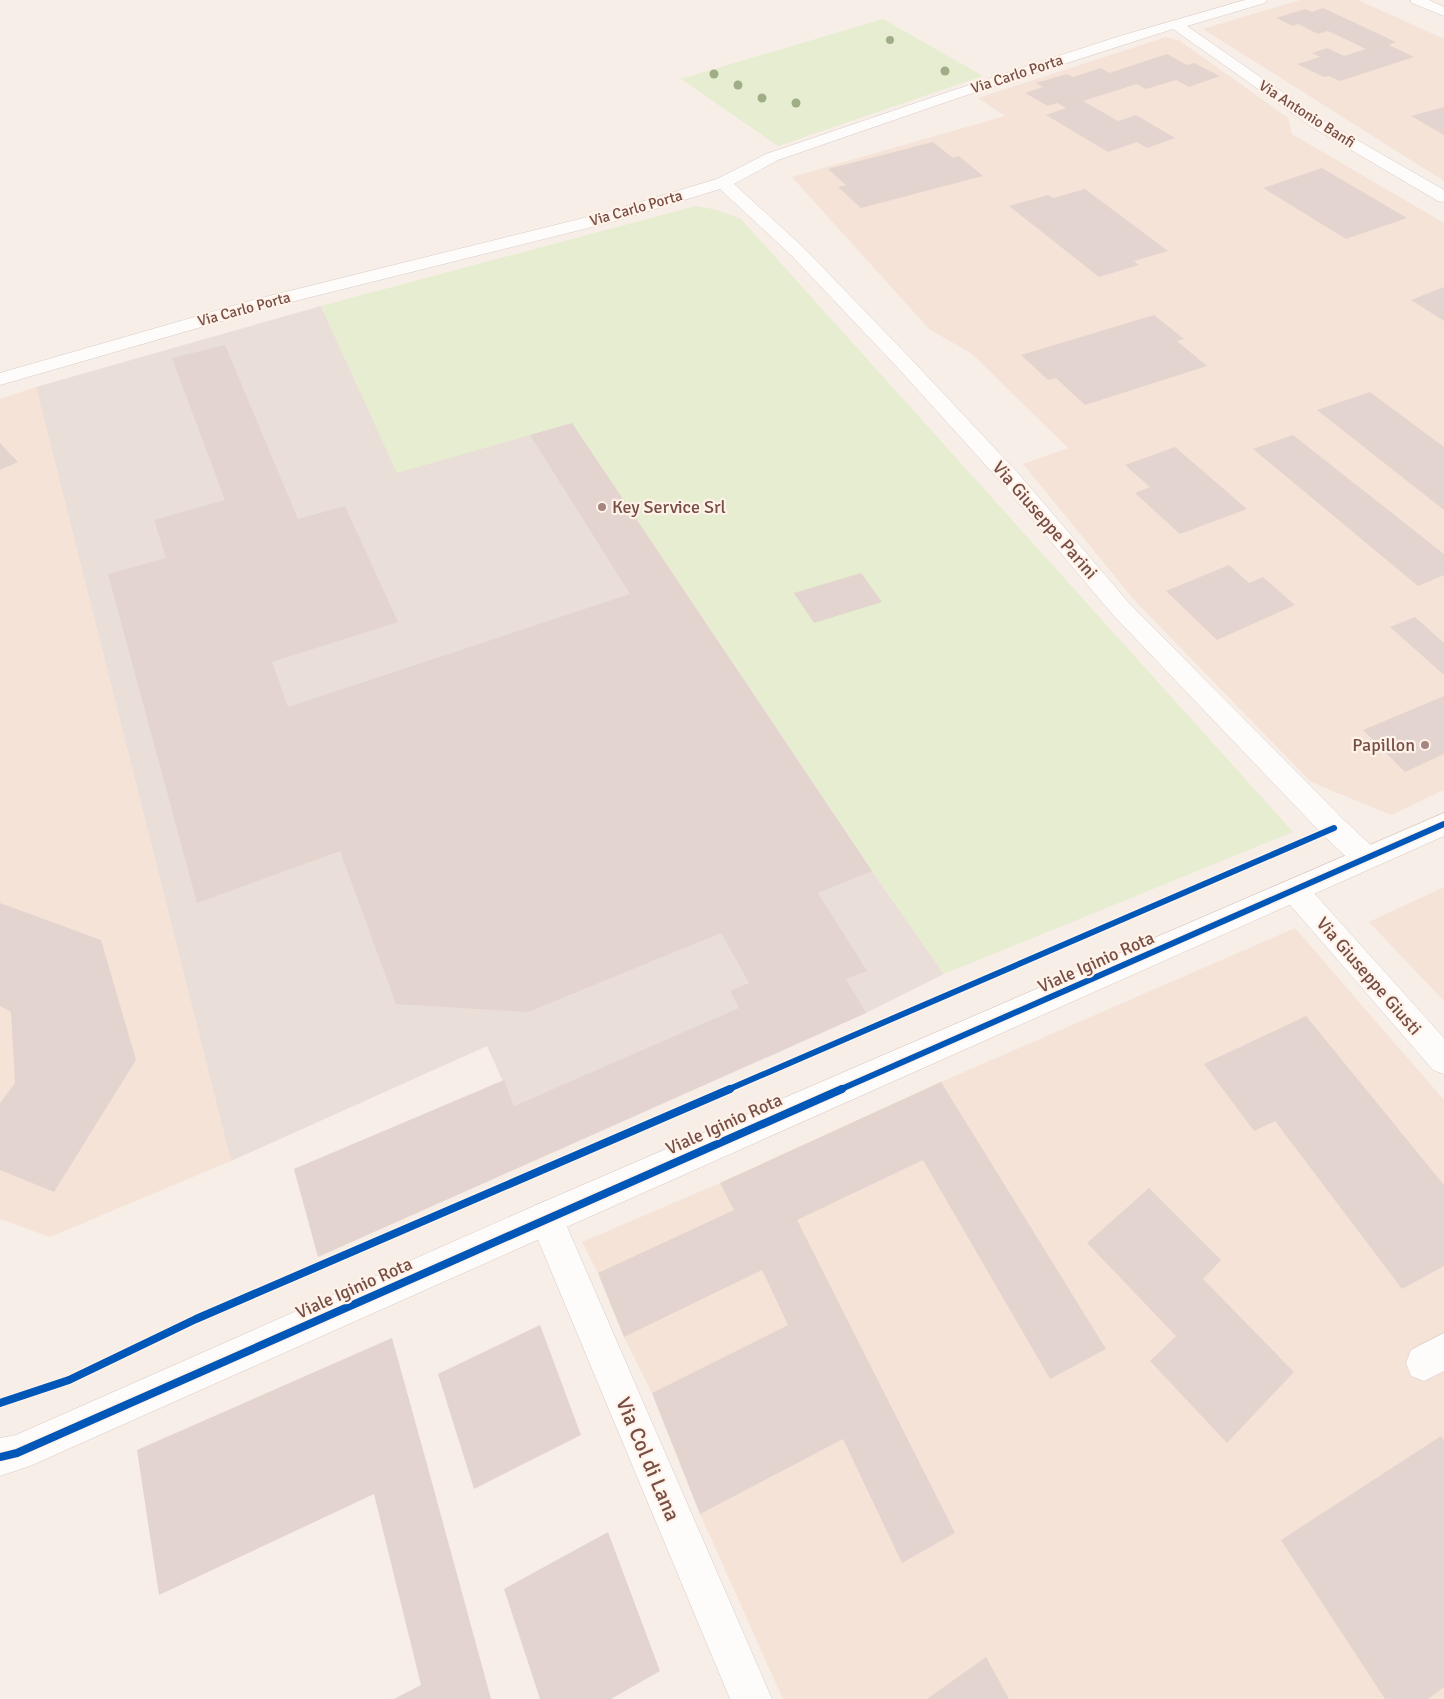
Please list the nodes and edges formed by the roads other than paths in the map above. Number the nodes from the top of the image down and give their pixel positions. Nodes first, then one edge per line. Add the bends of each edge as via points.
1 (1260, 0) edge
2 (1417, 0) edge
3 (1444, 12) edge
4 (1175, 24) junction
5 (724, 183) junction
6 (1444, 197) edge
7 (0, 379) edge
8 (1444, 824) edge
9 (1366, 858) junction
10 (1295, 891) junction
11 (1444, 1060) edge
12 (546, 1218) junction
13 (6, 1458) edge
14 (751, 1699) edge

1 - 4 street, Via Carlo Porta
2 - 3 street
4 - 5 street, Via Carlo Porta via 772,157
4 - 6 street, Via Antonio Banfi via 1318,124
5 - 7 street, Via Carlo Porta via 610,217 264,303
5 - 9 street, Via Giuseppe Parini via 798,252 878,335 1009,478 1121,609
8 - 9 street, Viale Iginio Rota
9 - 10 street, Viale Iginio Rota
10 - 11 street, Via Giuseppe Giusti
10 - 12 street, Viale Iginio Rota
12 - 13 street, Viale Iginio Rota
12 - 14 street, Via Col di Lana

